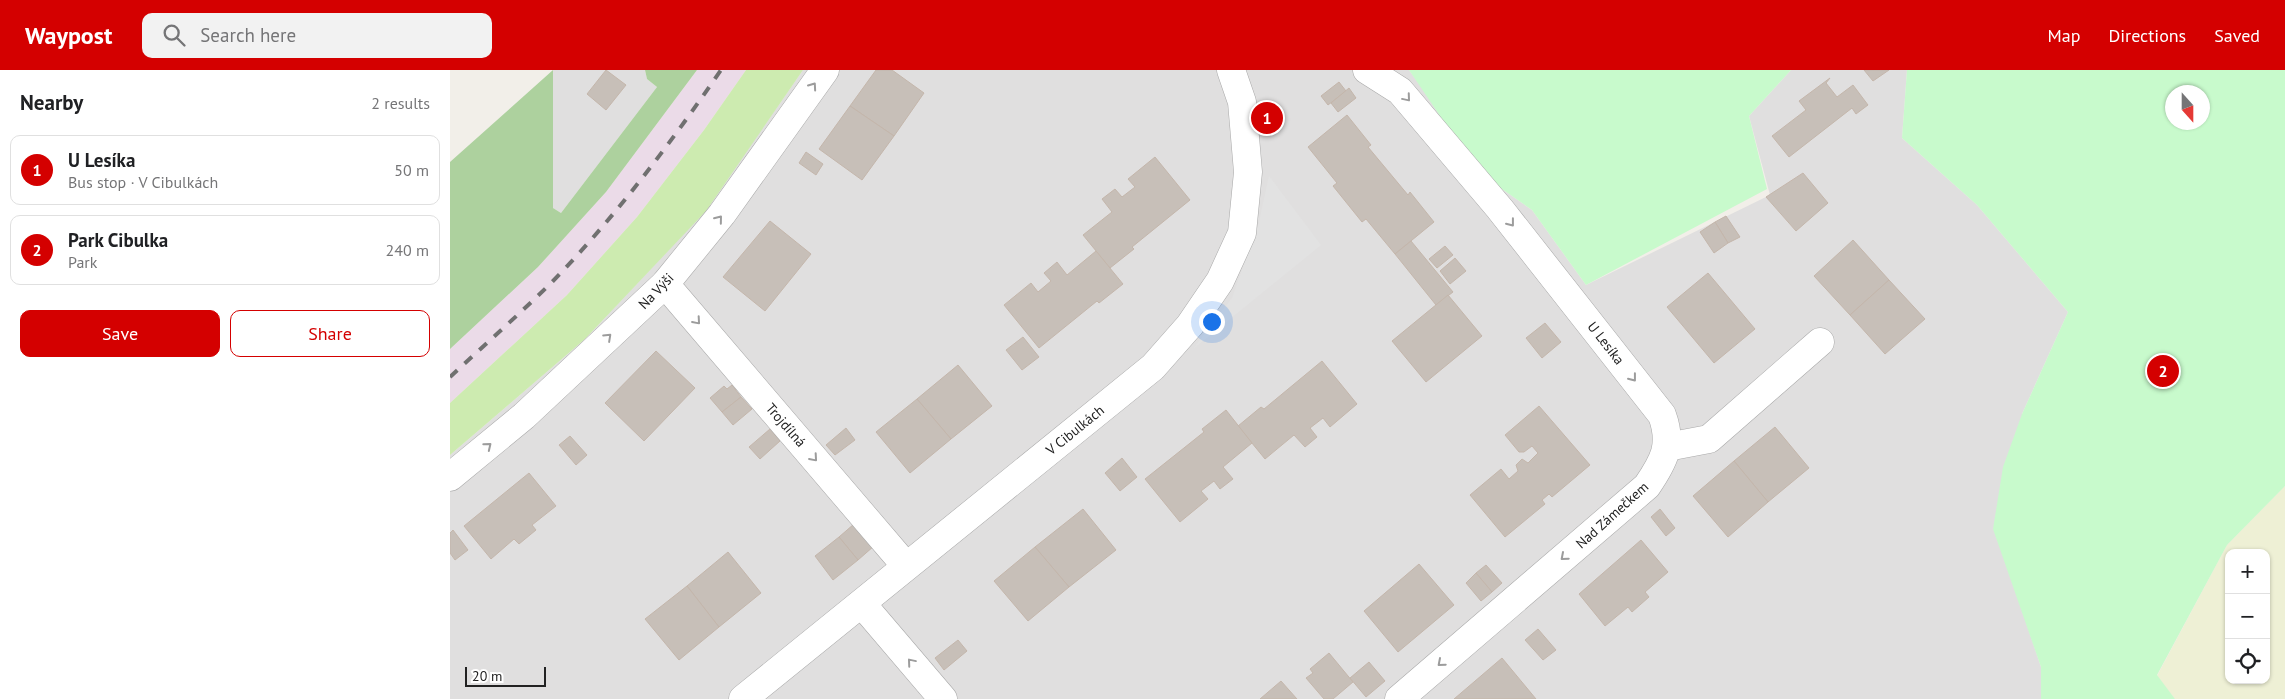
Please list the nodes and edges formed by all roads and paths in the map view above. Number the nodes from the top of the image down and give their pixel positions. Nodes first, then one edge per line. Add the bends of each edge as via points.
1 (825, 70) edge
2 (1231, 70) edge
3 (1367, 70) edge
4 (665, 284) junction
5 (1820, 342) dead end
6 (1667, 447) junction
7 (450, 477) edge
8 (906, 566) junction
9 (862, 604) junction
10 (743, 699) edge
11 (943, 699) edge
12 (1400, 699) edge

4 -> 1 street, Na Výši via 722,214
2 - 8 street, V Cibulkách via 1242,102 1248,172 1242,233 1220,281 1190,325 1152,367
3 -> 6 street, U Lesíka via 1400,91 1511,224 1662,415 1668,431
7 -> 4 street, Na Výši via 524,416
4 -> 8 street, Trojdílná
5 - 6 street via 1709,439
6 -> 12 street, Nad Zámečkem via 1660,467 1647,486
8 - 9 street, V Cibulkách
9 - 10 street, V Cibulkách
11 -> 9 street

